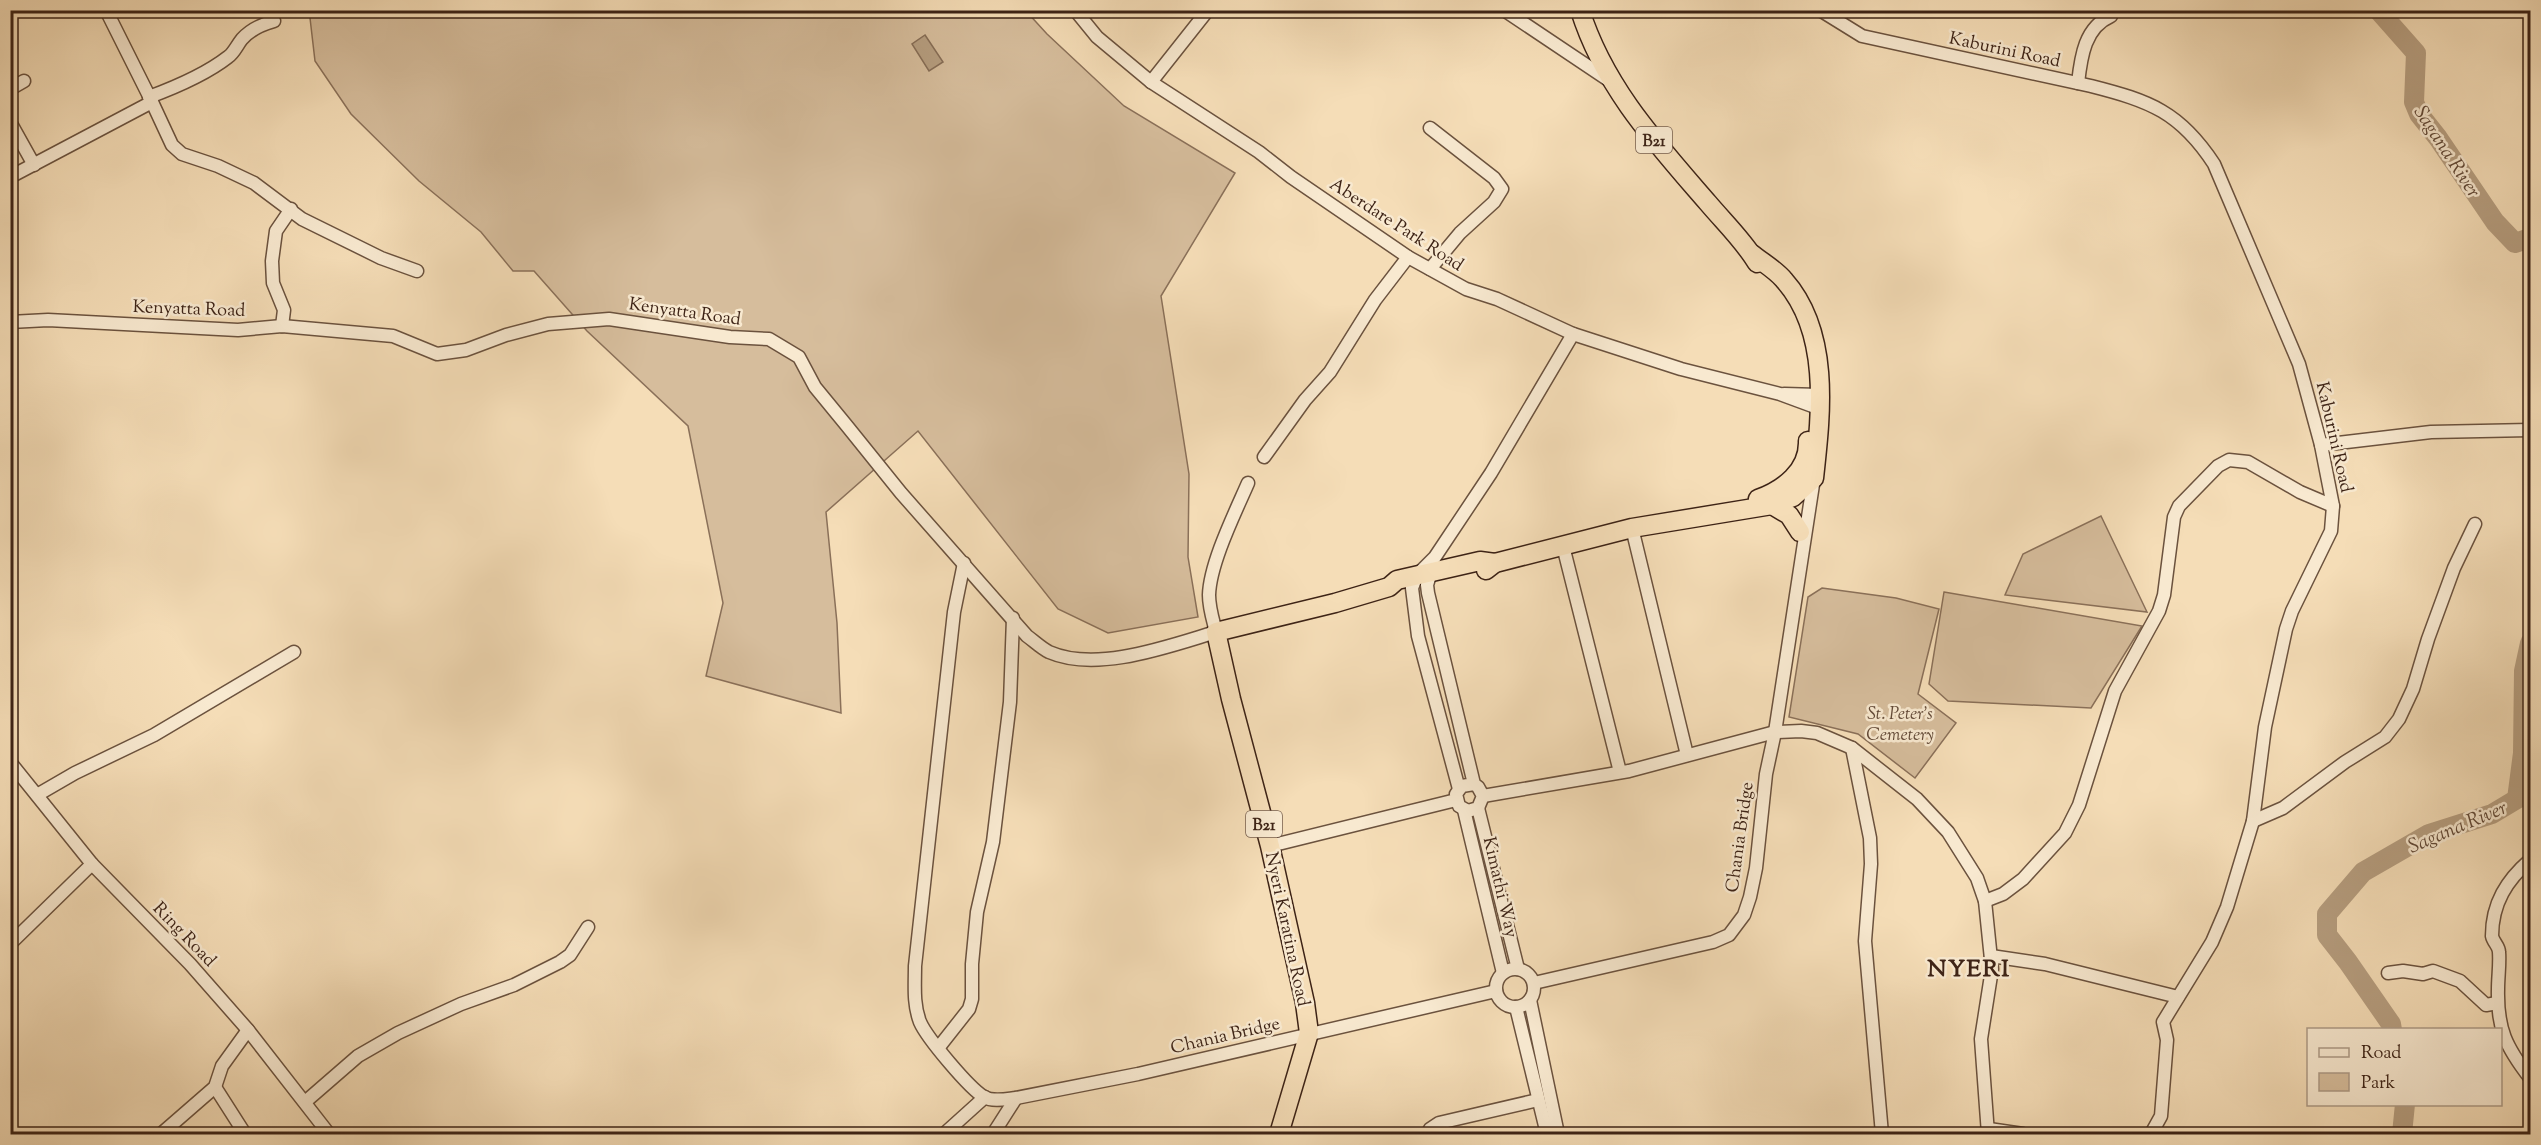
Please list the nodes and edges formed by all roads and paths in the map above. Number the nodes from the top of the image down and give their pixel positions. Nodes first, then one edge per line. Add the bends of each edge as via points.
1 (106, 10) edge
2 (1075, 10) edge
3 (1208, 10) edge
4 (1504, 10) edge
5 (1580, 10) edge
6 (1820, 10) edge
7 (2112, 15) dead end
8 (274, 21) dead end
9 (24, 81) dead end
10 (1612, 81) junction
11 (1151, 82) junction
12 (2078, 83) junction
13 (10, 89) edge
14 (151, 100) junction
15 (10, 122) edge
16 (1430, 128) dead end
17 (33, 165) junction
18 (10, 177) edge
19 (291, 209) junction
20 (1408, 256) junction
21 (1430, 269) junction
22 (417, 271) dead end
23 (10, 322) edge
24 (282, 326) junction
25 (1573, 334) junction
26 (1814, 400) junction
27 (2530, 430) edge
28 (2321, 444) junction
29 (1809, 452) junction
30 (1264, 457) dead end
31 (1248, 483) dead end
32 (1810, 483) junction
33 (1772, 505) junction
34 (2333, 506) junction
35 (1728, 511) junction
36 (2475, 524) dead end
37 (1632, 528) junction
38 (1800, 532) junction
39 (1563, 546) junction
40 (964, 563) junction
41 (1424, 576) junction
42 (1792, 612) junction
43 (1013, 618) junction
44 (1216, 632) junction
45 (294, 652) dead end
46 (1774, 732) junction
47 (1851, 748) junction
48 (1687, 755) junction
49 (10, 762) edge
50 (1620, 772) junction
51 (1474, 784) junction
52 (37, 795) junction
53 (1460, 800) junction
54 (1481, 802) junction
55 (2253, 821) junction
56 (1270, 846) junction
57 (2530, 860) edge
58 (92, 864) junction
59 (1985, 901) junction
60 (588, 927) dead end
61 (10, 944) edge
62 (1991, 956) junction
63 (1518, 969) junction
64 (1503, 973) junction
65 (2388, 974) dead end
66 (1534, 983) junction
67 (1496, 991) junction
68 (2178, 997) junction
69 (1530, 1000) junction
70 (2498, 1003) junction
71 (1516, 1007) junction
72 (2501, 1028) edge
73 (248, 1030) junction
74 (1309, 1034) junction
75 (2502, 1034) edge
76 (939, 1047) junction
77 (2530, 1078) edge
78 (215, 1087) junction
79 (985, 1097) junction
80 (1016, 1098) junction
81 (1538, 1100) junction
82 (305, 1102) junction
83 (1988, 1132) edge
84 (161, 1134) edge
85 (245, 1134) edge
86 (328, 1134) edge
87 (944, 1134) edge
88 (993, 1134) edge
89 (1279, 1134) edge
90 (1427, 1134) edge
91 (1547, 1134) edge
92 (1558, 1134) edge
93 (1882, 1134) edge
94 (2023, 1134) edge
95 (2151, 1134) edge

1 - 14 street
2 - 11 street, Aberdare Park Road via 1097,37
3 - 11 street
4 - 10 street
5 - 10 highway, B21
6 - 12 street, Kaburini Road via 1862,36
7 - 12 street via 2090,31
8 - 14 street via 244,37 230,56
9 - 13 street
10 - 26 highway, B21 via 1638,121 1752,254 1793,311 1800,325
11 - 20 street, Aberdare Park Road
12 - 28 street, Kaburini Road via 2129,96 2159,109 2198,139 2214,164 2299,364
14 - 17 street
14 - 19 street via 172,145 182,154 254,183
15 - 17 street
16 - 21 street via 1494,178 1502,189
17 - 18 street
19 - 22 street via 302,219 381,258
19 - 24 street via 276,231 272,261 273,283 284,310
20 - 21 street, Aberdare Park Road
20 - 30 street via 1330,372
21 - 25 street, Aberdare Park Road via 1466,289
23 - 24 street, Kenyatta Road via 48,320 238,330
24 - 40 street, Kenyatta Road via 393,336 437,354 466,350 548,324 609,319 769,339 799,357 815,387
25 - 26 street, Aberdare Park Road via 1681,369
25 - 41 street via 1491,473
26 - 29 highway, B21
26 - 32 highway, B21
27 - 28 street via 2431,432
28 - 34 street, Kaburini Road
29 - 32 street, Chania Bridge
29 - 35 highway via 1784,487
31 - 44 street via 1213,574 1209,593
32 - 33 highway via 1789,500
32 - 38 street, Chania Bridge
32 - 42 street, Chania Bridge via 1800,578
33 - 35 highway
33 - 38 highway via 1788,515
34 - 55 street, Kaburini Road via 2331,531 2286,629 2265,727
34 - 59 street via 2238,459 2218,465 2187,495 2174,517 2159,611 2115,691 2079,805 2065,833 2023,879
35 - 37 highway
36 - 55 street via 2454,568 2399,719 2385,737 2283,808
37 - 39 highway
37 - 48 street
38 - 42 street, Chania Bridge
39 - 41 highway
39 - 50 street
40 - 43 street, Kenyatta Road
40 - 76 street via 954,612 915,966 915,1002 921,1023
41 - 44 highway via 1397,580 1389,587 1335,603
41 - 51 street
41 - 53 street, Kimathi Way via 1418,636
42 - 46 street, Chania Bridge
43 - 44 street, Kenyatta Road via 1027,636 1047,651 1076,659 1110,659
43 - 76 street via 1010,702 993,842 977,912 972,999 969,1009
44 - 56 highway, Nyeri Karatina Road / B21
45 - 52 street via 153,735
46 - 47 street via 1816,733
46 - 48 street
46 - 66 street, Chania Bridge via 1750,897 1744,915 1729,935
47 - 59 street via 1917,799 1948,832 1977,878
47 - 93 street via 1870,838 1865,942
48 - 50 street
49 - 52 street, Ring Road
50 - 54 street
51 - 53 street via 1466,784
51 - 54 street via 1482,791
52 - 58 street, Ring Road
53 - 54 street via 1472,811
53 - 56 street
53 - 64 street, Kimathi Way
54 - 63 street, Kimathi Way
55 - 68 street, Kaburini Road via 2212,942
56 - 74 highway, Nyeri Karatina Road / B21
57 - 70 street via 2505,885 2493,926 2492,939 2499,949
58 - 61 street
58 - 73 street, Ring Road
59 - 62 street
60 - 82 street via 560,962 398,1033 358,1056
62 - 68 street via 2044,964
62 - 83 street via 1981,1039
63 - 64 street
63 - 66 street
64 - 67 street
65 - 70 street via 2433,971 2460,981 2486,1005
66 - 69 street
67 - 71 street via 1506,1004
67 - 74 street, Chania Bridge
68 - 95 street, Kaburini Road via 2163,1022 2167,1040 2161,1116
69 - 71 street
69 - 92 street
70 - 72 street
71 - 81 street
73 - 78 street via 222,1066
73 - 82 street, Ring Road
74 - 80 street, Chania Bridge
74 - 89 highway, Nyeri Karatina Road / B21
75 - 77 street
76 - 79 street via 961,1076
78 - 84 street
78 - 85 street
79 - 80 street, Chania Bridge
79 - 87 street
80 - 88 street
81 - 90 street via 1439,1123
81 - 91 street
82 - 86 street, Ring Road
83 - 94 street

